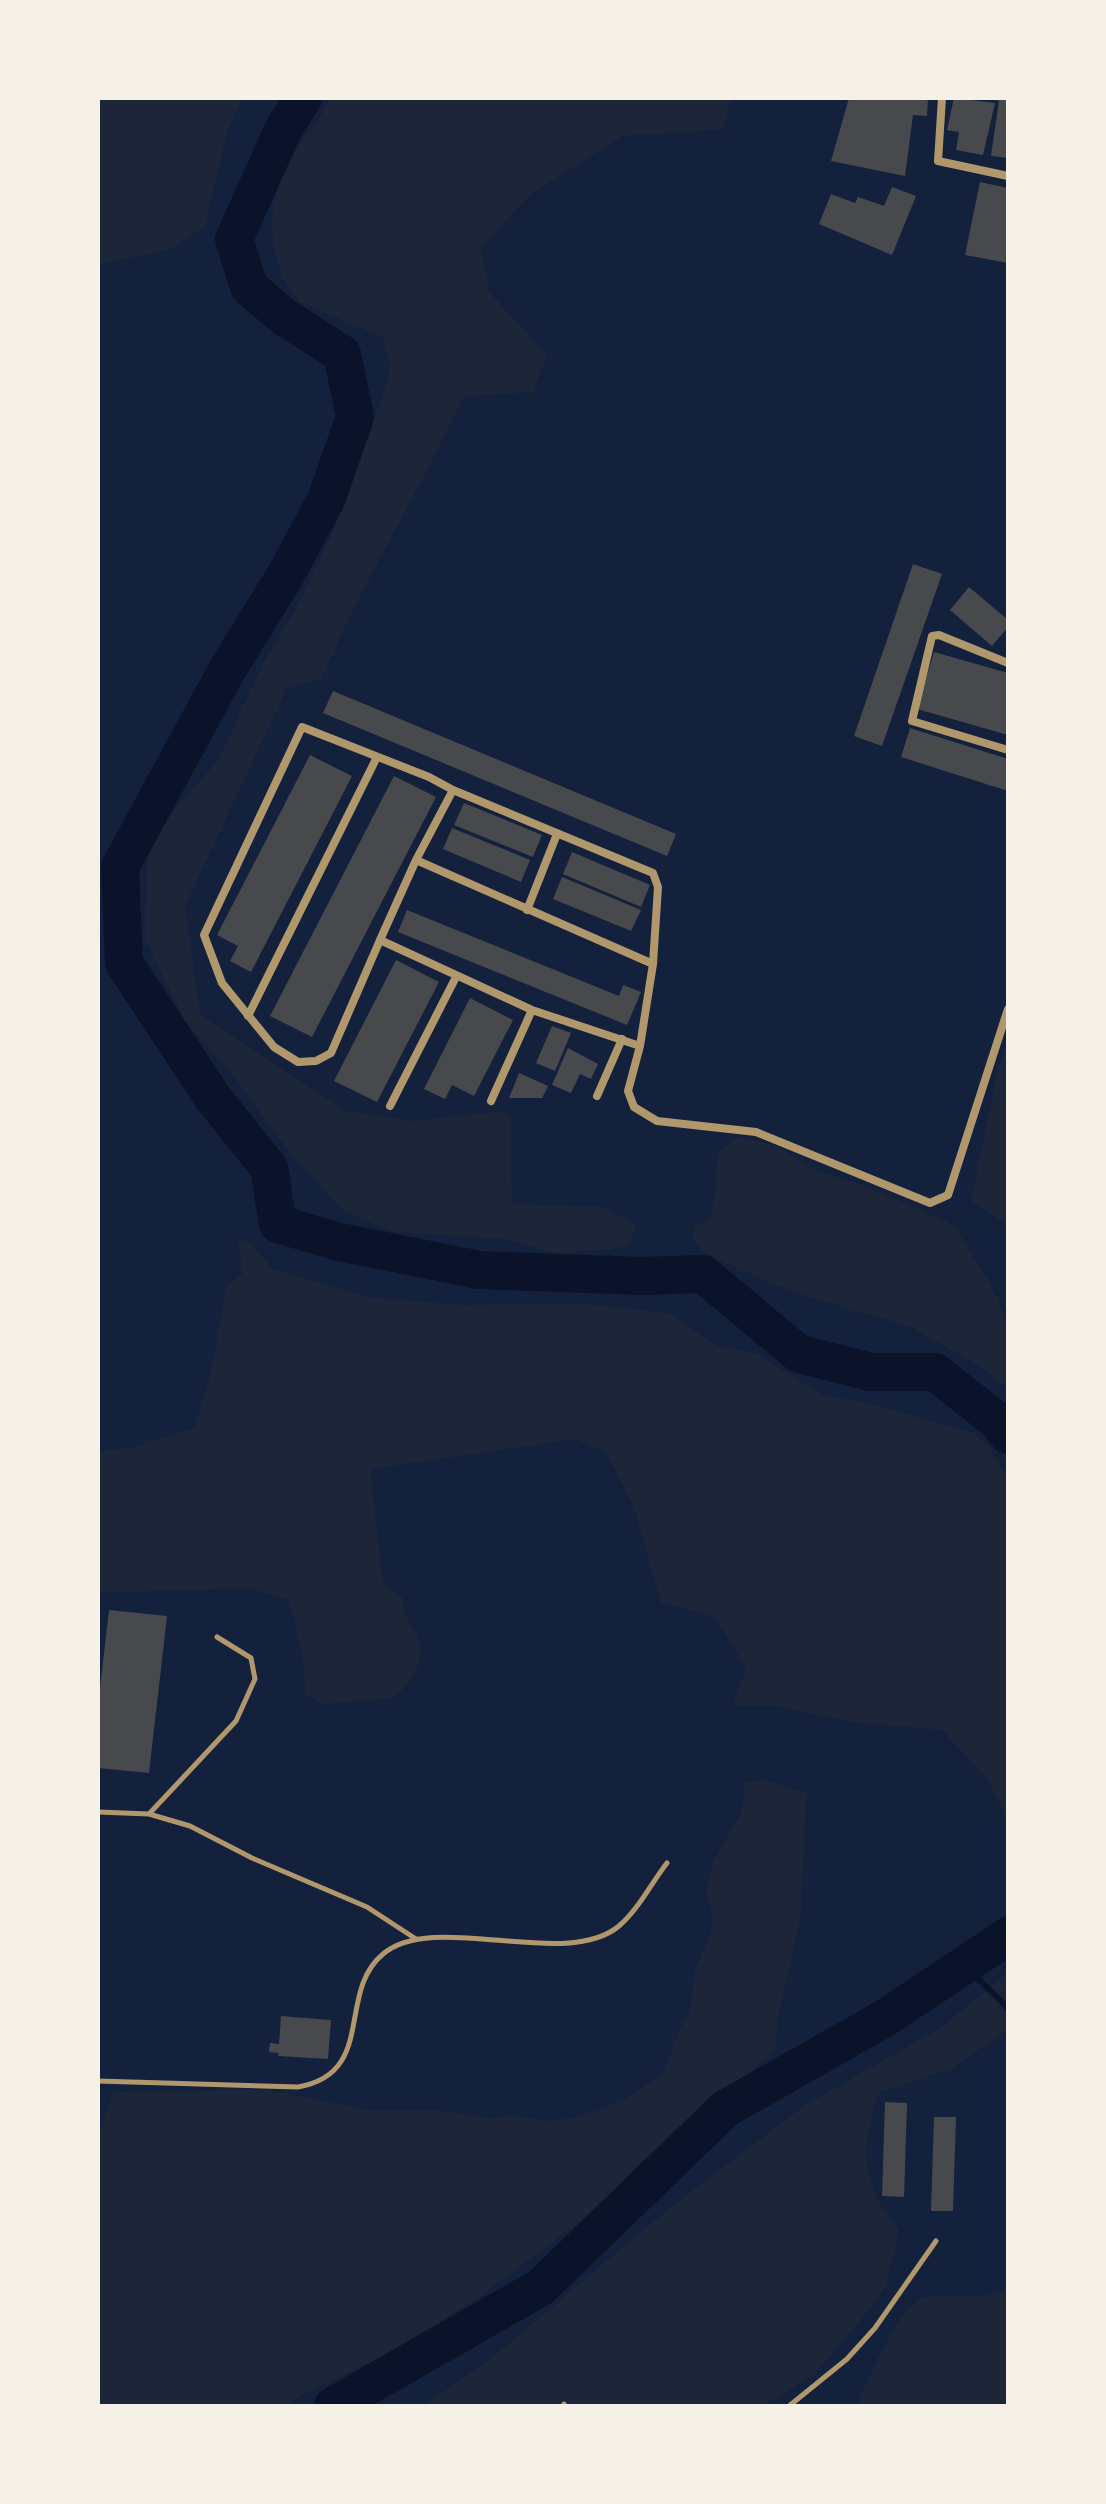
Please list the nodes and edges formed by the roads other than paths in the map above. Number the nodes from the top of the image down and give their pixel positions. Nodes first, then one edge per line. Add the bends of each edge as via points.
1 (942, 98) edge
2 (1008, 176) edge
3 (1008, 663) edge
4 (1008, 750) edge
5 (377, 757) junction
6 (453, 790) junction
7 (557, 834) junction
8 (416, 860) junction
9 (527, 910) junction
10 (380, 940) junction
11 (653, 964) junction
12 (456, 977) junction
13 (1008, 1009) edge
14 (532, 1010) junction
15 (248, 1016) junction
16 (622, 1039) junction
17 (640, 1046) junction
18 (597, 1096) dead end
19 (491, 1101) dead end
20 (390, 1106) dead end
21 (217, 1637) dead end
22 (98, 1812) edge
23 (149, 1814) junction
24 (667, 1863) dead end
25 (416, 1939) junction
26 (98, 2081) edge
27 (936, 2241) dead end
28 (789, 2406) edge

1 - 2 street via 937,157 950,165
3 - 4 street via 932,636 912,721
5 - 6 street
5 - 15 street
5 - 15 street via 302,727 204,935 222,983
6 - 7 street
6 - 8 street
7 - 9 street
7 - 11 street via 653,873 658,887
8 - 9 street
8 - 10 street
9 - 11 street
10 - 12 street
10 - 15 street via 331,1053 298,1062 274,1047
11 - 17 street
12 - 14 street
12 - 20 street
13 - 17 street via 948,1195 930,1203 756,1132 657,1121 634,1107 628,1091
14 - 16 street
14 - 19 street
16 - 17 street
16 - 18 street
21 - 23 lane via 251,1658 255,1679 236,1721
22 - 23 lane
23 - 25 lane via 190,1826 367,1907
24 - 25 lane via 619,1926 584,1942
25 - 26 lane via 383,1953 371,1968 360,1988 350,2050 316,2084
27 - 28 lane via 875,2328 847,2359

